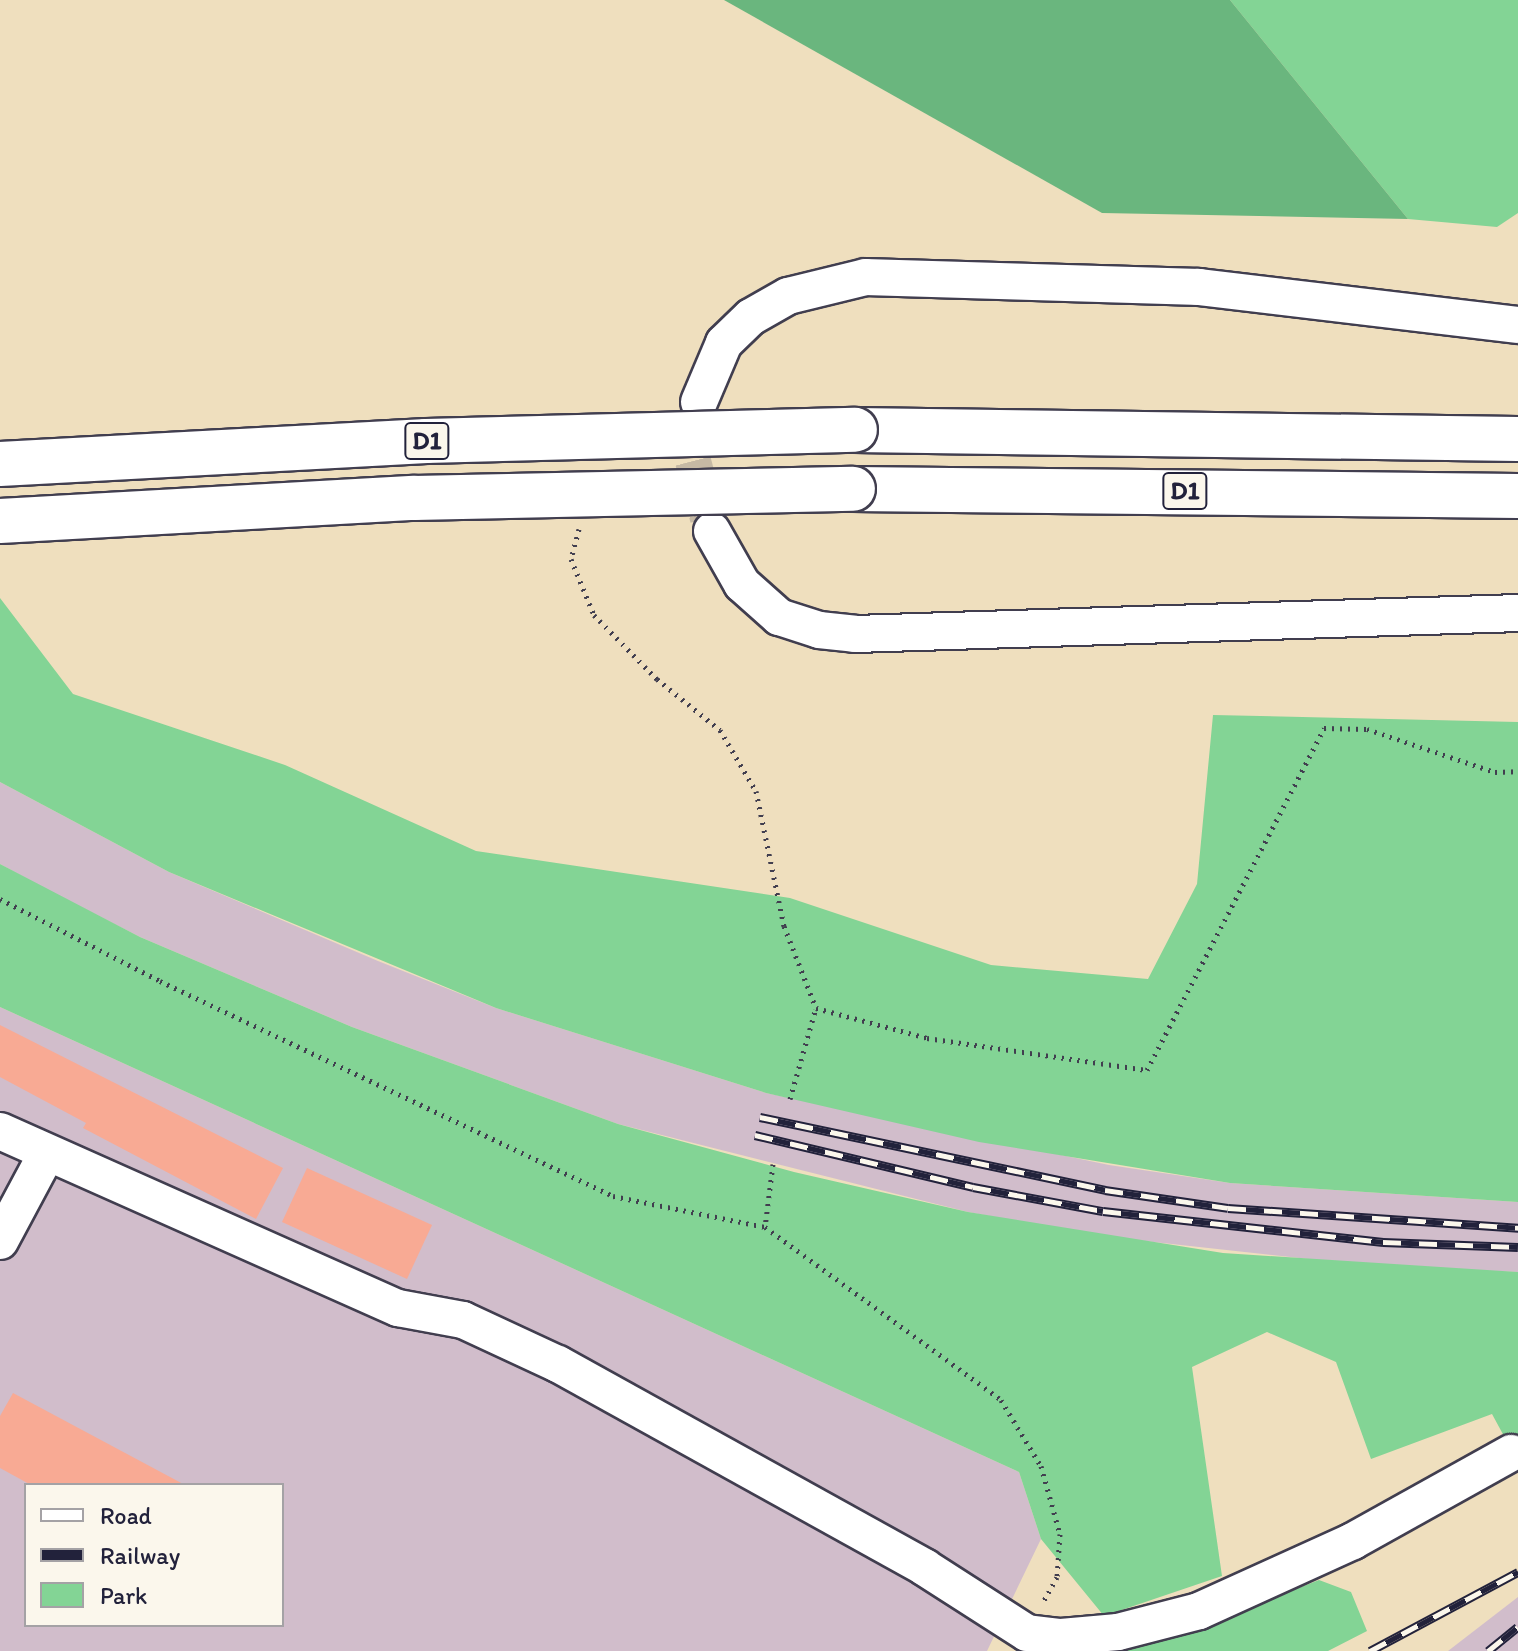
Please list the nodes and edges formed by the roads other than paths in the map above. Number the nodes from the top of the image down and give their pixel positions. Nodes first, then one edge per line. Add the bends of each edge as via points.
1 (1518, 325) edge
2 (699, 402) tunnel mouth
3 (1518, 439) edge
4 (0, 464) edge
5 (1518, 496) edge
6 (0, 521) edge
7 (712, 531) tunnel mouth
8 (1518, 613) edge
9 (0, 1131) edge
10 (47, 1153) junction
11 (0, 1241) edge
12 (1511, 1453) dead end
13 (1022, 1642) edge

1 - 2 lane via 1199,287 866,277 788,296 751,317 724,343
3 - 4 highway, D1, bridge via 855,430 426,441
5 - 6 highway, D1, bridge via 853,489 414,498
7 - 8 lane via 742,584 779,617 843,633
9 - 10 lane
10 - 11 lane
10 - 13 lane via 398,1308 463,1320 558,1364 924,1567
12 - 13 lane via 1353,1541 1199,1611 1118,1632

